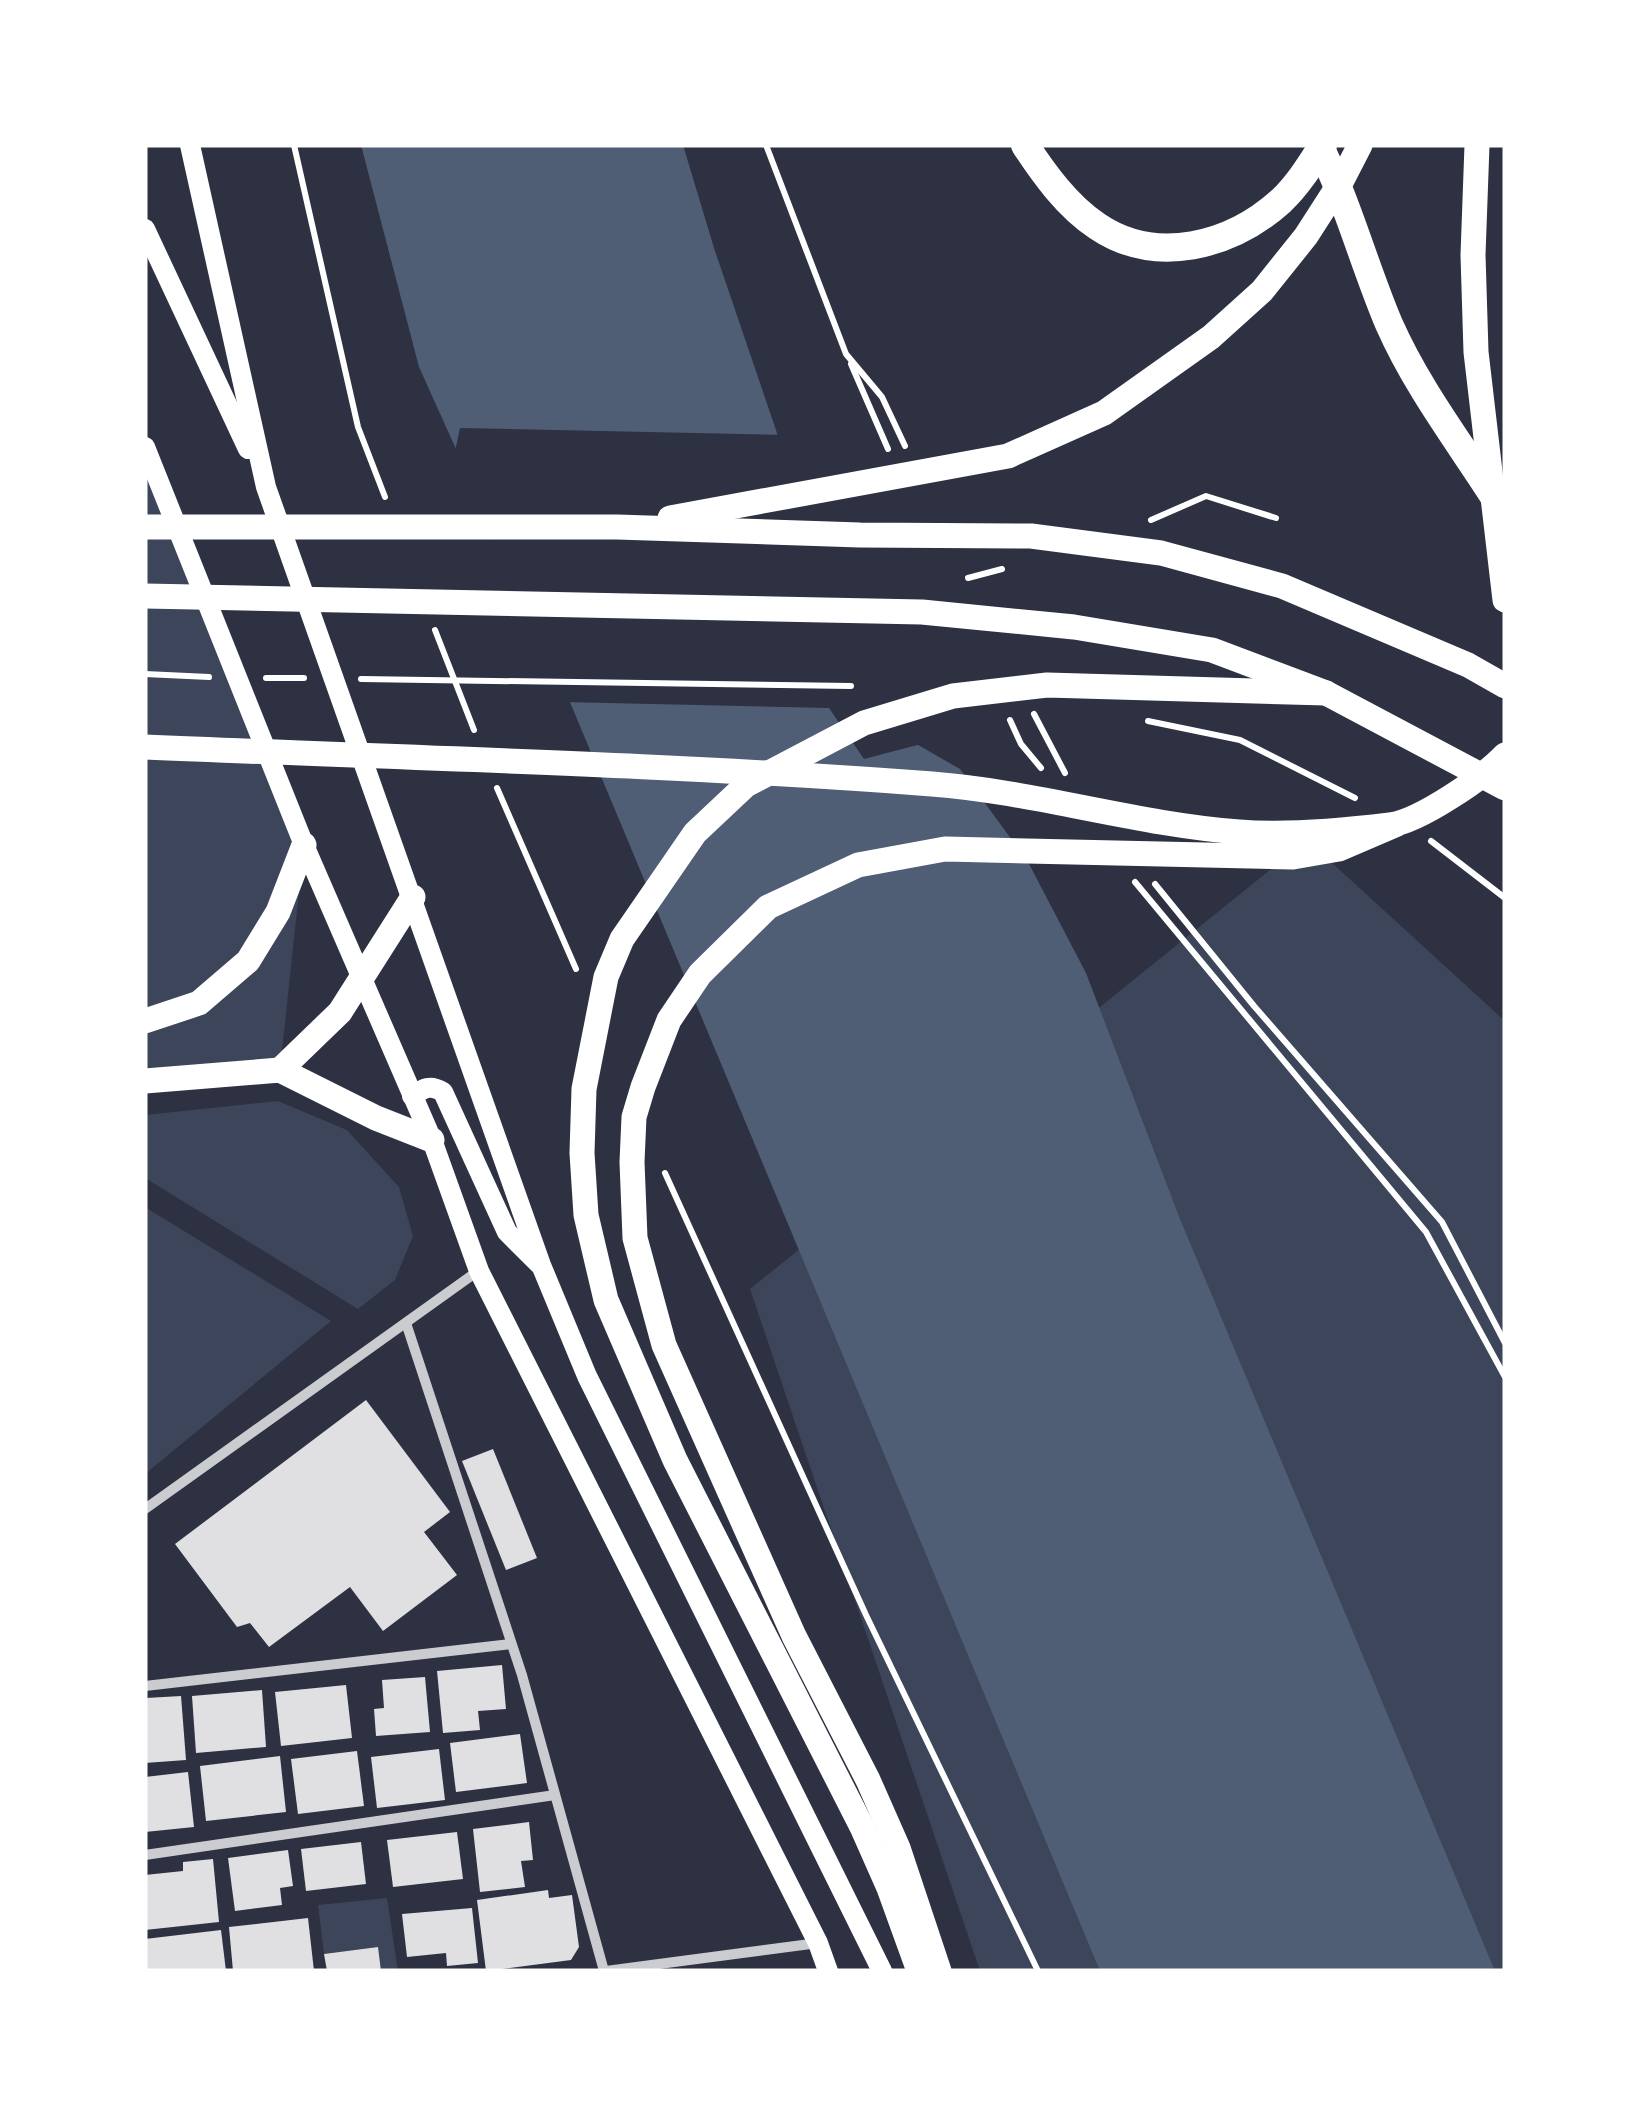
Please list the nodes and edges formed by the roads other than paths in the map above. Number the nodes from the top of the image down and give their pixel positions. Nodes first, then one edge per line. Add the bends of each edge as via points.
1 (190, 145) edge
2 (1024, 145) edge
3 (1321, 145) edge
4 (1360, 145) edge
5 (1477, 145) edge
6 (145, 229) edge
7 (145, 448) edge
8 (266, 487) junction
9 (1505, 514) edge
10 (145, 527) edge
11 (618, 527) junction
12 (150, 597) edge
13 (1505, 600) edge
14 (1505, 686) edge
15 (1326, 693) junction
16 (145, 747) edge
17 (1505, 755) edge
18 (1505, 788) edge
19 (1395, 825) junction
20 (304, 845) junction
21 (413, 898) junction
22 (362, 982) junction
23 (145, 1021) edge
24 (280, 1070) junction
25 (145, 1080) edge
26 (412, 1096) junction
27 (432, 1140) junction
28 (541, 1265) junction
29 (479, 1271) junction
30 (406, 1323) junction
31 (145, 1509) edge
32 (511, 1644) junction
33 (145, 1686) edge
34 (555, 1795) junction
35 (145, 1855) edge
36 (818, 1944) junction
37 (605, 1971) edge
38 (828, 1971) edge
39 (882, 1971) edge
40 (919, 1971) edge
41 (939, 1971) edge

1 - 8 main road
2 - 3 highway via 1050,182 1096,226 1126,240 1184,249 1245,228 1283,200
3 - 9 highway via 1390,325
4 - 11 main road via 1306,236 1262,291 1211,337 1104,413 1008,456
5 - 13 main road via 1476,352
6 - 8 main road
7 - 20 main road
8 - 21 main road
10 - 11 main road
11 - 14 main road via 1031,536 1160,553 1282,586
12 - 15 main road via 922,612 1074,626 1212,650
15 - 18 main road
15 - 40 main road via 1047,684 953,696 864,724 746,784 685,847 622,940 606,977 584,1089 582,1153 586,1215 606,1300 675,1460 862,1827
16 - 19 main road via 933,784 1239,832
17 - 19 main road via 1449,798
19 - 41 main road via 1339,850 1292,857 945,849 858,866 768,908 700,974 669,1020 634,1117 636,1238 648,1293 672,1363 794,1636 868,1780
20 - 22 main road
20 - 23 main road via 278,912 248,961 199,1003
21 - 22 main road
21 - 28 main road
22 - 24 main road via 326,1028
22 - 26 main road
24 - 25 main road
24 - 27 main road
26 - 27 main road
26 - 28 main road via 424,1088 443,1092 507,1232
27 - 29 main road
28 - 39 main road via 588,1376
29 - 30 street
29 - 36 main road
30 - 31 street
30 - 32 street
32 - 33 street
32 - 34 street
34 - 35 street
34 - 37 street
36 - 37 street
36 - 38 main road

